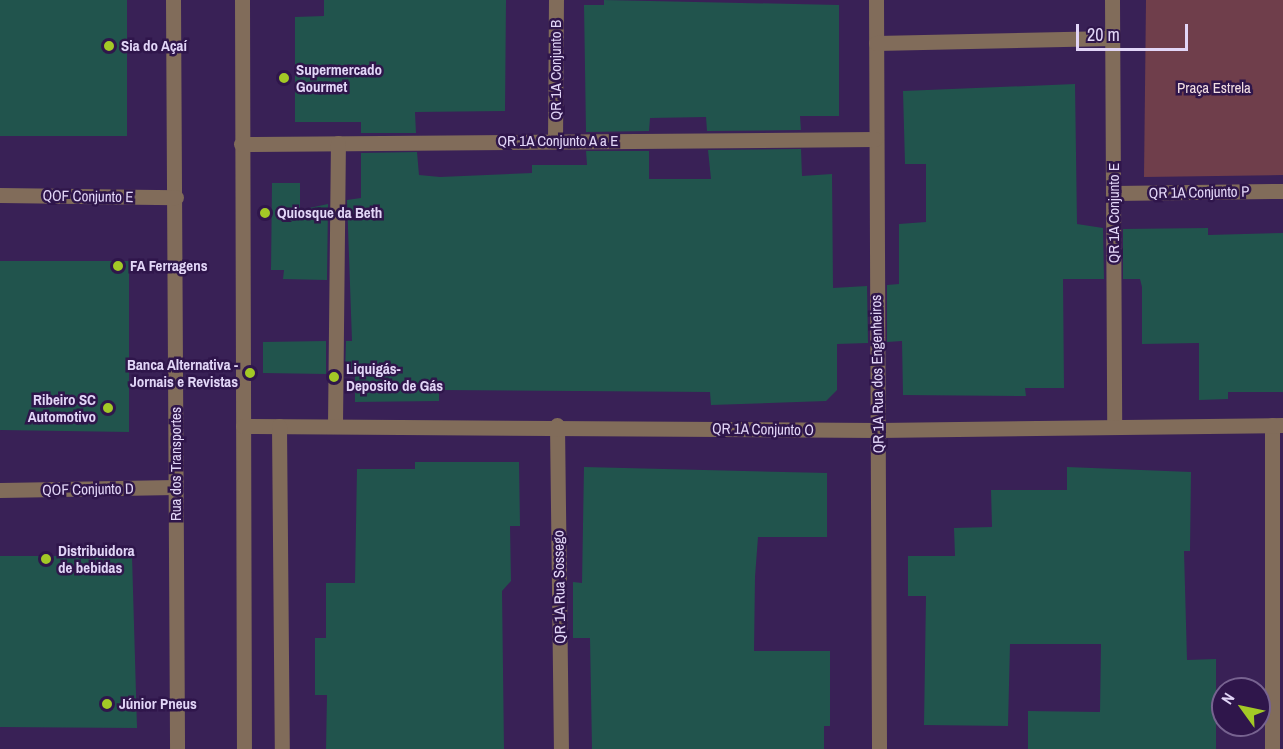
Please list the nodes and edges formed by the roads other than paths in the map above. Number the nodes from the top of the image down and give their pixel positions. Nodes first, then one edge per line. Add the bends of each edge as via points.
1 (173, 0) edge
2 (242, 0) edge
3 (556, 0) edge
4 (876, 0) edge
5 (1112, 0) edge
6 (1112, 38) junction
7 (876, 43) junction
8 (875, 139) junction
9 (555, 141) junction
10 (338, 143) junction
11 (241, 144) junction
12 (1283, 191) edge
13 (1114, 193) junction
14 (0, 195) edge
15 (176, 197) junction
16 (335, 424) junction
17 (557, 425) junction
18 (1277, 425) edge
19 (243, 426) junction
20 (279, 426) junction
21 (1114, 426) junction
22 (878, 430) junction
23 (176, 488) junction
24 (0, 490) edge
25 (1278, 677) edge
26 (177, 749) edge
27 (244, 749) edge
28 (282, 749) edge
29 (561, 749) edge
30 (879, 749) edge
31 (1272, 749) edge

1 - 15 street, Rua dos Transportes
2 - 11 street
3 - 9 street, QR 1A Conjunto B
4 - 7 street, QR 1A Rua dos Engenheiros
5 - 6 street, QR 1A Conjunto E
6 - 7 street
6 - 13 street, QR 1A Conjunto E
7 - 8 street, QR 1A Rua dos Engenheiros
8 - 9 street, QR 1A Conjunto A a E
8 - 22 street, QR 1A Rua dos Engenheiros
9 - 10 street, QR 1A Conjunto A a E
10 - 11 street, QR 1A Conjunto A a E
10 - 16 street
11 - 19 street
12 - 13 street, QR 1A Conjunto P
13 - 21 street, QR 1A Conjunto E
14 - 15 street, QOF Conjunto E
15 - 23 street, Rua dos Transportes
16 - 17 street, QR 1A Conjunto O
16 - 20 street, QR 1A Conjunto O
17 - 22 street, QR 1A Conjunto O
17 - 29 street, QR 1A Rua Sossego
18 - 21 street, QR 1A Conjunto O
18 - 25 street
19 - 20 street, QR 1A Conjunto O
19 - 27 street
20 - 28 street
21 - 22 street, QR 1A Conjunto O
22 - 30 street, QR 1A Rua dos Engenheiros
23 - 24 street, QOF Conjunto D
23 - 26 street, Rua dos Transportes
25 - 31 street

